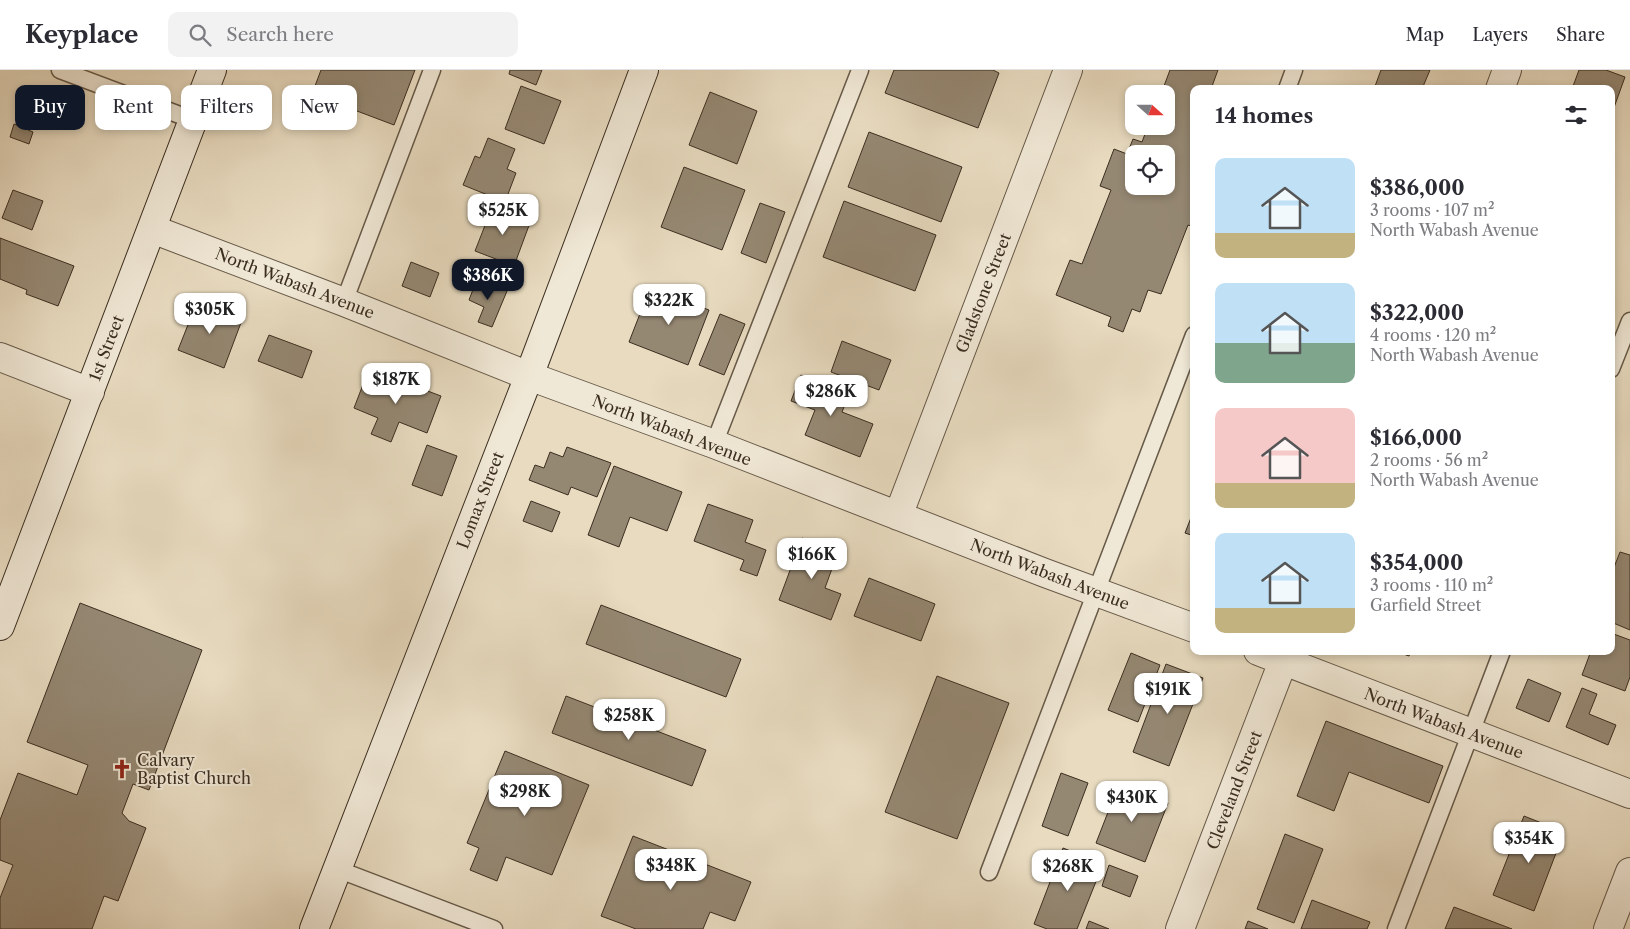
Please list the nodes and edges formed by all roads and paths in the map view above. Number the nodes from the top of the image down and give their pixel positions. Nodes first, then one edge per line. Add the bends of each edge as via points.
1 (60, 70) edge
2 (212, 70) edge
3 (432, 70) edge
4 (644, 70) edge
5 (860, 70) edge
6 (1068, 70) edge
7 (1294, 70) edge
8 (1507, 70) edge
9 (206, 85) edge
10 (1288, 85) edge
11 (1501, 85) edge
12 (181, 115) edge
13 (189, 130) edge
14 (152, 229) junction
15 (344, 302) junction
16 (1630, 321) edge
17 (1190, 345) edge
18 (0, 358) edge
19 (1615, 359) edge
20 (528, 376) junction
21 (90, 392) junction
22 (714, 444) junction
23 (898, 516) junction
24 (1096, 592) junction
25 (0, 626) edge
26 (1190, 627) edge
27 (1500, 655) edge
28 (1285, 656) edge
29 (1470, 733) junction
30 (1630, 794) edge
31 (337, 869) junction
32 (989, 872) dead end
33 (1630, 872) edge
34 (314, 929) edge
35 (494, 929) edge
36 (1180, 929) edge
37 (1396, 929) edge
38 (1608, 929) edge

1 - 12 lane
2 - 9 street, 1st Street
3 - 15 lane
4 - 20 street, Lomax Street
5 - 22 lane
6 - 23 street, Gladstone Street
7 - 10 lane
8 - 11 street
13 - 14 street, 1st Street
14 - 15 street, North Wabash Avenue
14 - 21 street, 1st Street
15 - 20 street, North Wabash Avenue
16 - 19 lane
17 - 24 lane
18 - 21 street
20 - 22 street, North Wabash Avenue
20 - 31 street, Lomax Street
21 - 25 street, 1st Street
22 - 23 street, North Wabash Avenue
23 - 24 street, North Wabash Avenue
24 - 26 street, North Wabash Avenue
24 - 32 lane
27 - 29 lane
28 - 29 street, North Wabash Avenue
28 - 36 street, Cleveland Street
29 - 30 street, North Wabash Avenue
29 - 37 lane
31 - 34 street, Lomax Street
31 - 35 lane
33 - 38 street

